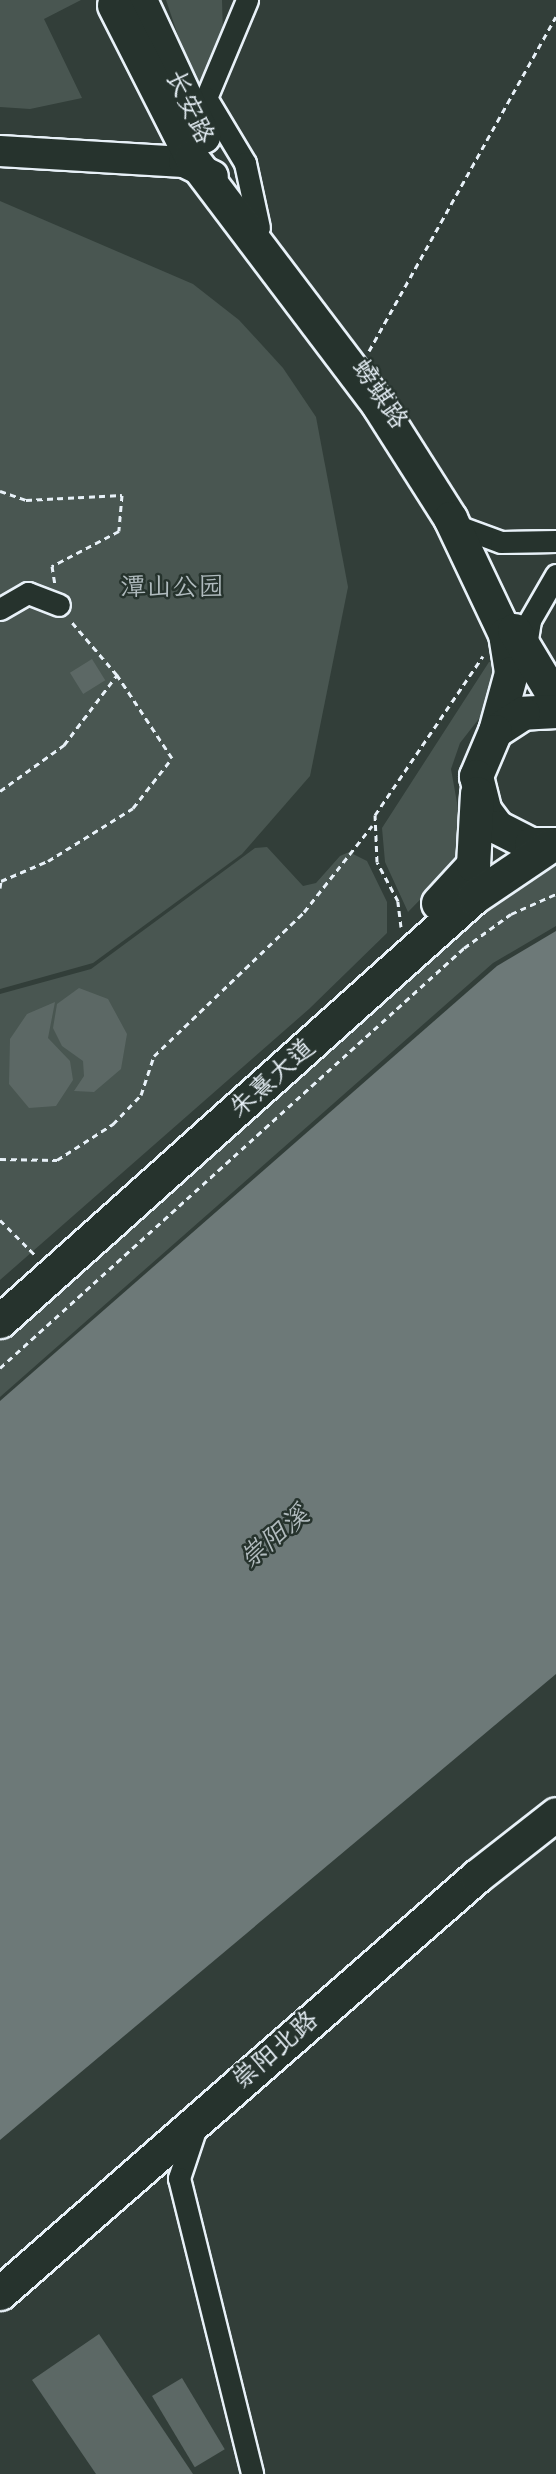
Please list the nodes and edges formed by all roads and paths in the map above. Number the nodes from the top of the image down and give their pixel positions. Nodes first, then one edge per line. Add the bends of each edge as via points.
1 (247, 0) edge
2 (127, 2) edge
3 (556, 17) edge
4 (175, 102) junction
5 (0, 151) edge
6 (0, 160) edge
7 (164, 160) junction
8 (243, 214) junction
9 (360, 366) junction
10 (0, 491) edge
11 (463, 528) junction
12 (556, 542) edge
13 (556, 575) edge
14 (492, 591) junction
15 (59, 605) junction
16 (0, 609) edge
17 (487, 650) dead end
18 (524, 656) junction
19 (117, 675) junction
20 (556, 700) edge
21 (556, 711) edge
22 (495, 730) junction
23 (0, 791) edge
24 (477, 793) junction
25 (372, 826) junction
26 (554, 844) edge
27 (0, 888) edge
28 (556, 894) edge
29 (400, 937) junction
30 (0, 1159) edge
31 (0, 1220) edge
32 (40, 1261) junction
33 (0, 1296) edge
34 (0, 1320) edge
35 (0, 1368) edge
36 (556, 1792) edge
37 (556, 1814) edge
38 (202, 2113) junction
39 (179, 2178) junction
40 (111, 2195) junction
41 (0, 2268) edge
42 (0, 2293) edge
43 (252, 2474) edge

1 - 8 street via 206,98 245,164
2 - 4 main road, 长安路
3 - 9 path
4 - 7 main road, 长安路
4 - 7 main road via 160,142
4 - 8 main road, 长安路
5 - 7 main road
6 - 7 main road, 螃蜞路
7 - 8 main road, 长安路
7 - 8 main road, 螃蜞路
8 - 9 main road, 螃蜞路
8 - 14 main road via 379,406
9 - 11 main road, 螃蜞路
10 - 15 path via 26,500 122,495 119,531 52,566
11 - 12 street via 501,542
11 - 14 main road, 螃蜞路
13 - 18 street via 530,620
14 - 18 main road
14 - 22 main road, 朱熹大道 via 511,673
15 - 16 street via 28,593
15 - 19 path
17 - 25 path via 383,799
18 - 20 main road
19 - 23 path via 64,745
19 - 27 path via 172,758 133,808 48,861 1,881
21 - 22 main road via 523,713
22 - 24 main road, 朱熹大道 via 479,759
24 - 26 main road via 497,827 531,844
24 - 29 main road, 朱熹大道 via 472,865
25 - 29 path via 377,862 398,901
25 - 30 path via 304,912 154,1056 141,1095 113,1124 57,1160
26 - 34 main road, 朱熹大道 via 474,897
28 - 35 path via 511,914 464,948
29 - 32 main road, 朱熹大道
31 - 32 path
32 - 33 main road, 朱熹大道
36 - 41 main road, 崇阳北路 via 464,1865
37 - 38 main road, 崇阳北路
38 - 39 street
38 - 40 main road, 崇阳北路
39 - 40 street via 161,2171
39 - 43 street
40 - 42 main road, 崇阳北路

